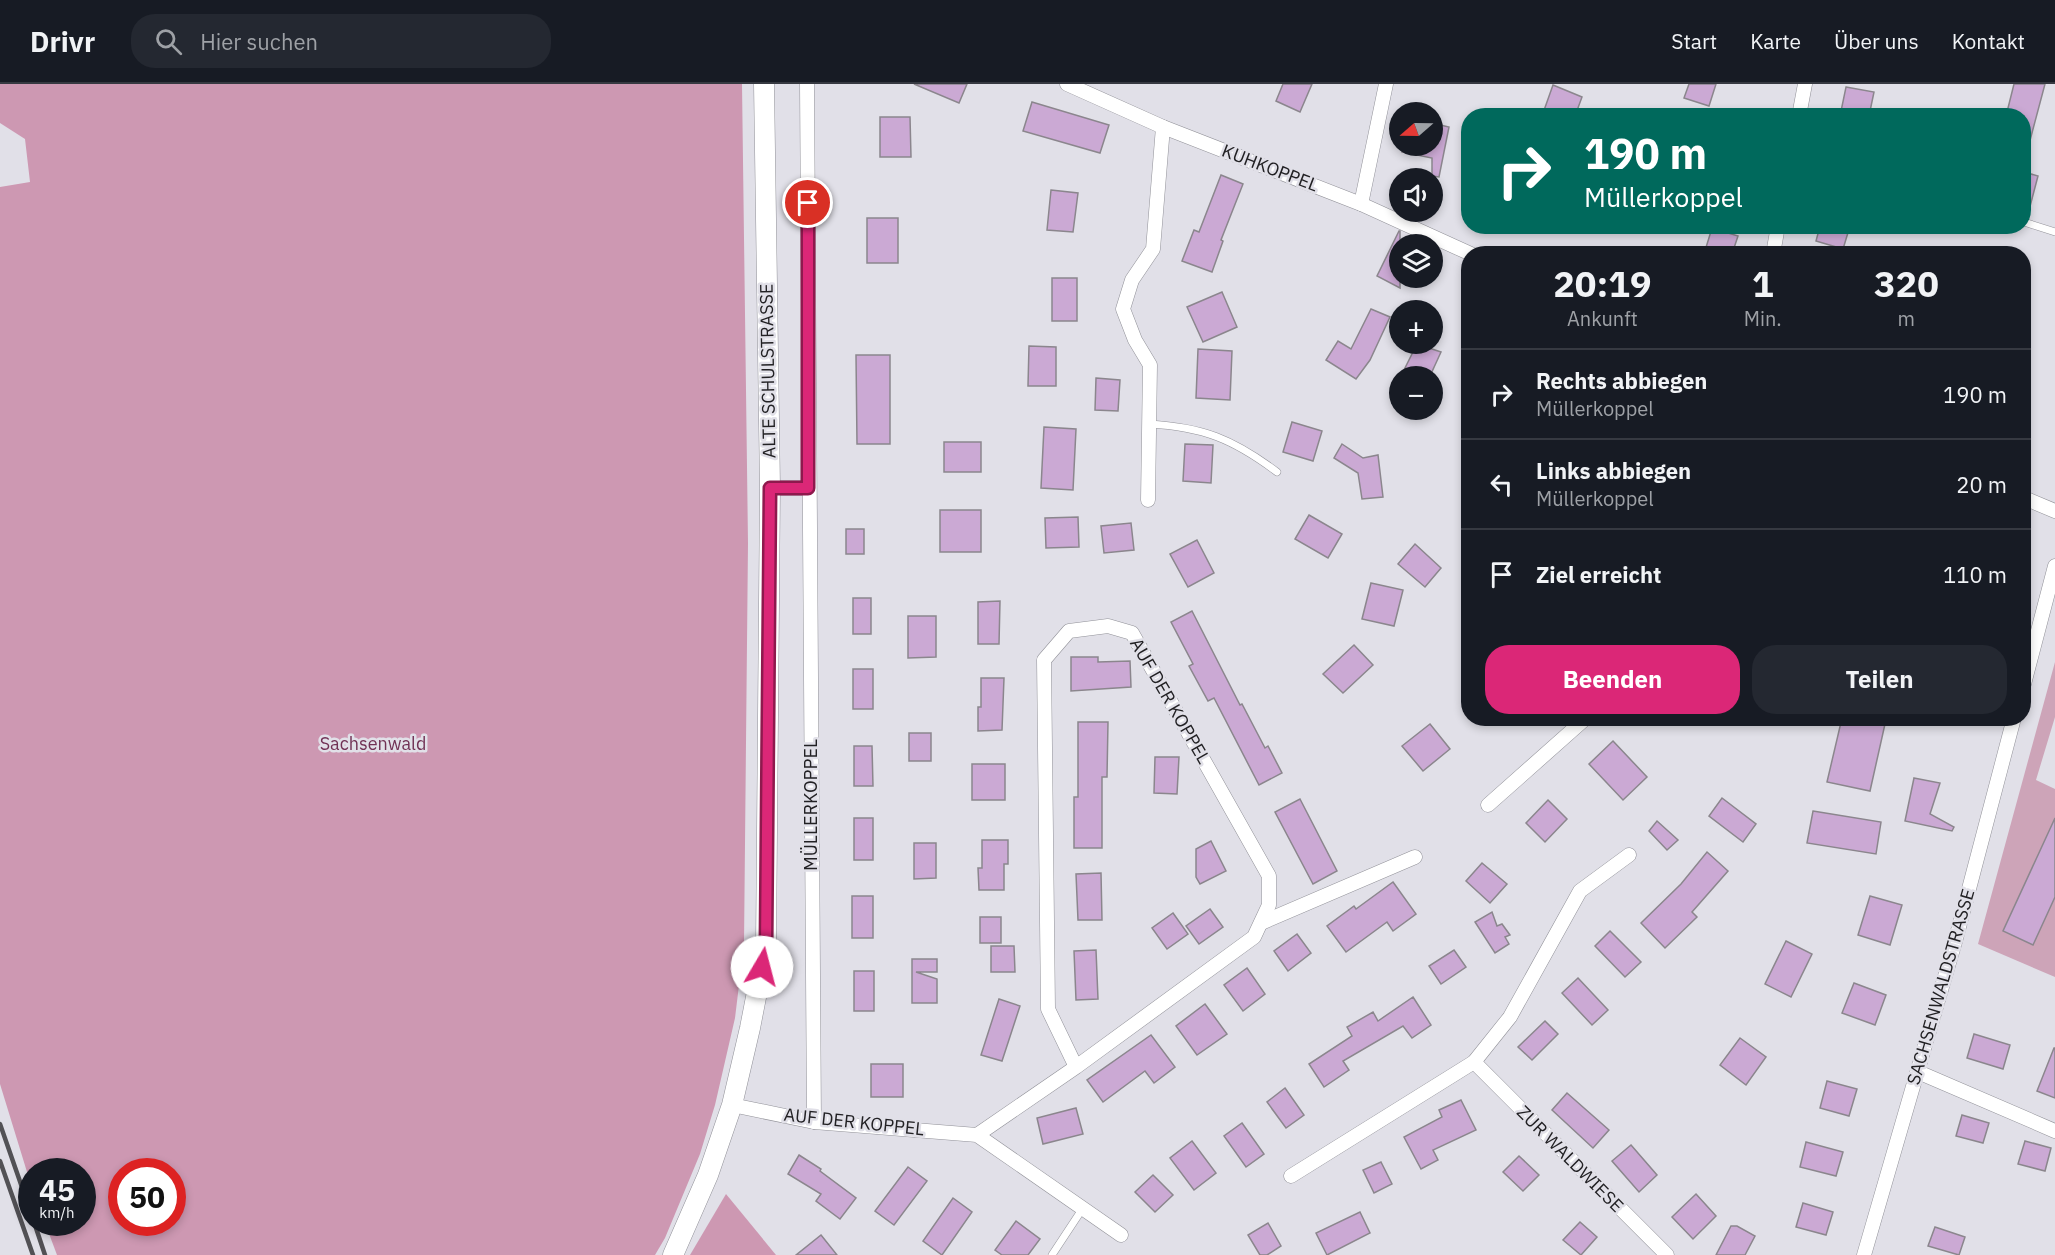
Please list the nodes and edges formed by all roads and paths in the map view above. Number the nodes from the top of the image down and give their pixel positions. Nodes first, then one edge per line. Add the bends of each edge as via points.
1 (764, 84) edge
2 (807, 84) edge
3 (1386, 84) edge
4 (1806, 84) edge
5 (1074, 85) edge
6 (1801, 108) edge
7 (1163, 127) junction
8 (1361, 204) junction
9 (2031, 224) edge
10 (2055, 232) edge
11 (1461, 249) edge
12 (1149, 424) junction
13 (1277, 472) dead end
14 (770, 488) junction
15 (808, 488) junction
16 (1149, 500) dead end
17 (2031, 501) edge
18 (2055, 511) edge
19 (2055, 566) edge
20 (2031, 657) edge
21 (1577, 726) edge
22 (2012, 726) edge
23 (1488, 806) dead end
24 (1629, 855) dead end
25 (1415, 858) dead end
26 (1261, 923) junction
27 (1474, 1062) junction
28 (1076, 1067) junction
29 (1918, 1072) junction
30 (732, 1105) junction
31 (814, 1122) junction
32 (2055, 1131) edge
33 (977, 1135) junction
34 (1291, 1176) dead end
35 (1083, 1208) junction
36 (1121, 1234) dead end
37 (673, 1255) edge
38 (1052, 1255) edge
39 (1667, 1255) edge
40 (1864, 1255) edge

1 - 14 main road, ALTE SCHULSTRASSE
2 - 15 street, MÜLLERKOPPEL
3 - 8 street
4 - 6 street
5 - 7 street, KUHKOPPEL
7 - 8 street, KUHKOPPEL
7 - 12 street via 1153,249 1132,280 1124,309 1135,340 1150,365
8 - 11 street, KUHKOPPEL
9 - 10 lane
12 - 13 lane via 1203,432 1249,451
12 - 16 street
14 - 15 street
14 - 30 main road, ALTE SCHULSTRASSE via 766,946
15 - 31 street, MÜLLERKOPPEL
17 - 18 street
19 - 20 street
21 - 23 street
22 - 29 street, SACHSENWALDSTRASSE
24 - 27 street via 1580,891 1510,1017
25 - 26 street
26 - 28 street, AUF DER KOPPEL via 1254,937
26 - 28 street, AUF DER KOPPEL via 1269,905 1269,876 1132,633 1108,626 1069,631 1044,660 1048,1009
27 - 34 street
27 - 39 street, ZUR WALDWIESE
28 - 33 street, AUF DER KOPPEL
29 - 32 street
29 - 40 street, SACHSENWALDSTRASSE
30 - 31 street, AUF DER KOPPEL
30 - 37 main road, ALTE SCHULSTRASSE
31 - 33 street, AUF DER KOPPEL
33 - 35 street, AUF DER KOPPEL
35 - 36 street, AUF DER KOPPEL
35 - 38 lane

